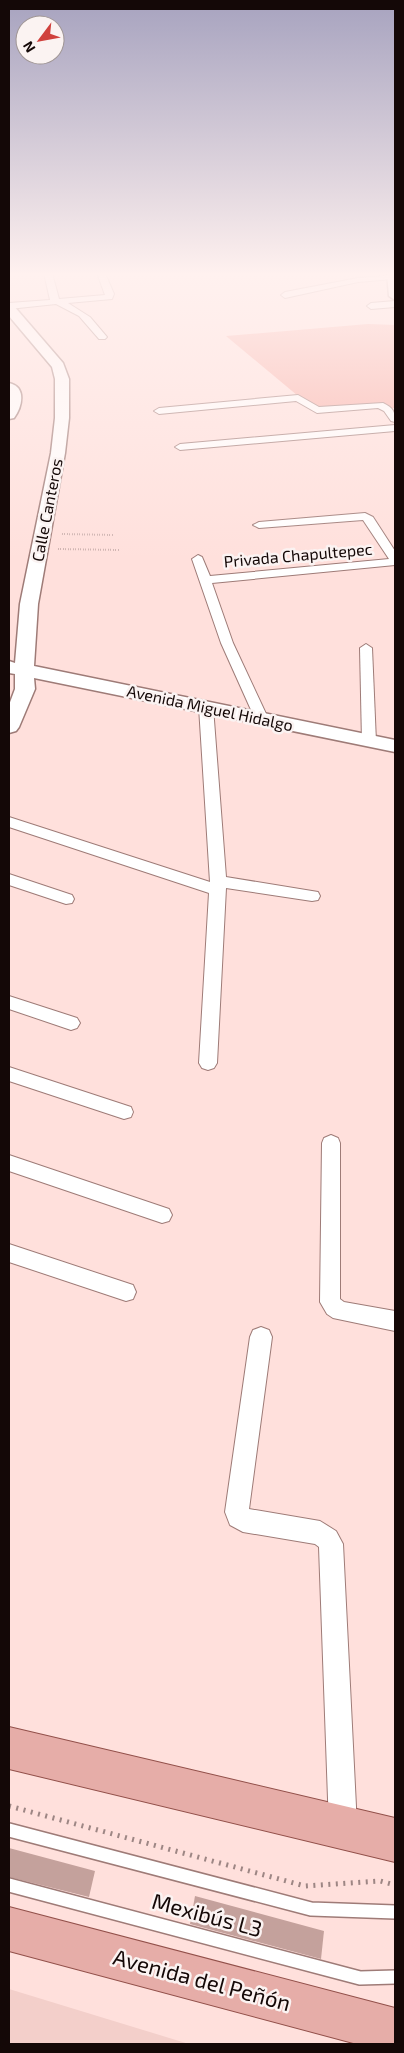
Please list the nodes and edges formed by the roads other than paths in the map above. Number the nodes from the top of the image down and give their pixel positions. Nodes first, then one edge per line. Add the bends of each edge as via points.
1 (59, 369) edge
2 (12, 390) edge
3 (391, 408) edge
4 (159, 411) dead end
5 (9, 415) edge
6 (395, 419) edge
7 (395, 428) edge
8 (180, 447) dead end
9 (259, 525) dead end
10 (198, 559) dead end
11 (395, 561) edge
12 (204, 580) junction
13 (366, 648) dead end
14 (17, 668) edge
15 (206, 707) junction
16 (261, 718) junction
17 (9, 727) edge
18 (369, 742) junction
19 (395, 746) edge
20 (9, 822) edge
21 (9, 879) edge
22 (218, 885) junction
23 (312, 896) dead end
24 (66, 899) dead end
25 (9, 1002) edge
26 (71, 1023) dead end
27 (208, 1063) dead end
28 (9, 1074) edge
29 (124, 1112) dead end
30 (331, 1143) dead end
31 (9, 1163) edge
32 (162, 1215) dead end
33 (9, 1253) edge
34 (126, 1292) dead end
35 (395, 1321) edge
36 (261, 1337) dead end
37 (9, 1748) edge
38 (343, 1827) junction
39 (9, 1830) edge
40 (395, 1840) edge
41 (9, 1885) edge
42 (395, 1912) edge
43 (9, 1929) edge
44 (395, 1978) edge
45 (395, 2031) edge

1 - 14 street, Calle Canteros via 62,418 58,453
2 - 5 street via 15,402
3 - 4 street via 372,405 317,410 298,398
3 - 6 street
7 - 8 street
9 - 11 street, Privada Chapultepec via 365,516
10 - 12 street, Privada Chapultepec
11 - 12 street, Privada Chapultepec
12 - 16 street, Privada Chapultepec via 226,643
13 - 18 street
14 - 15 street, Avenida Miguel Hidalgo
14 - 17 street, Calle Canteros via 25,689
15 - 16 street, Avenida Miguel Hidalgo
15 - 22 street
16 - 18 street, Avenida Miguel Hidalgo
18 - 19 street, Avenida Miguel Hidalgo
20 - 22 street
21 - 24 street
22 - 23 street
22 - 27 street
25 - 26 street
28 - 29 street
30 - 35 street via 330,1302 340,1311
31 - 32 street
33 - 34 street
36 - 38 street via 237,1512 243,1520 320,1533 331,1544
37 - 38 main road
38 - 40 main road
39 - 42 lane, Mexibús L3 via 311,1909
41 - 44 lane, Mexibús L3 via 360,1978
43 - 45 main road, Avenida del Peñón

